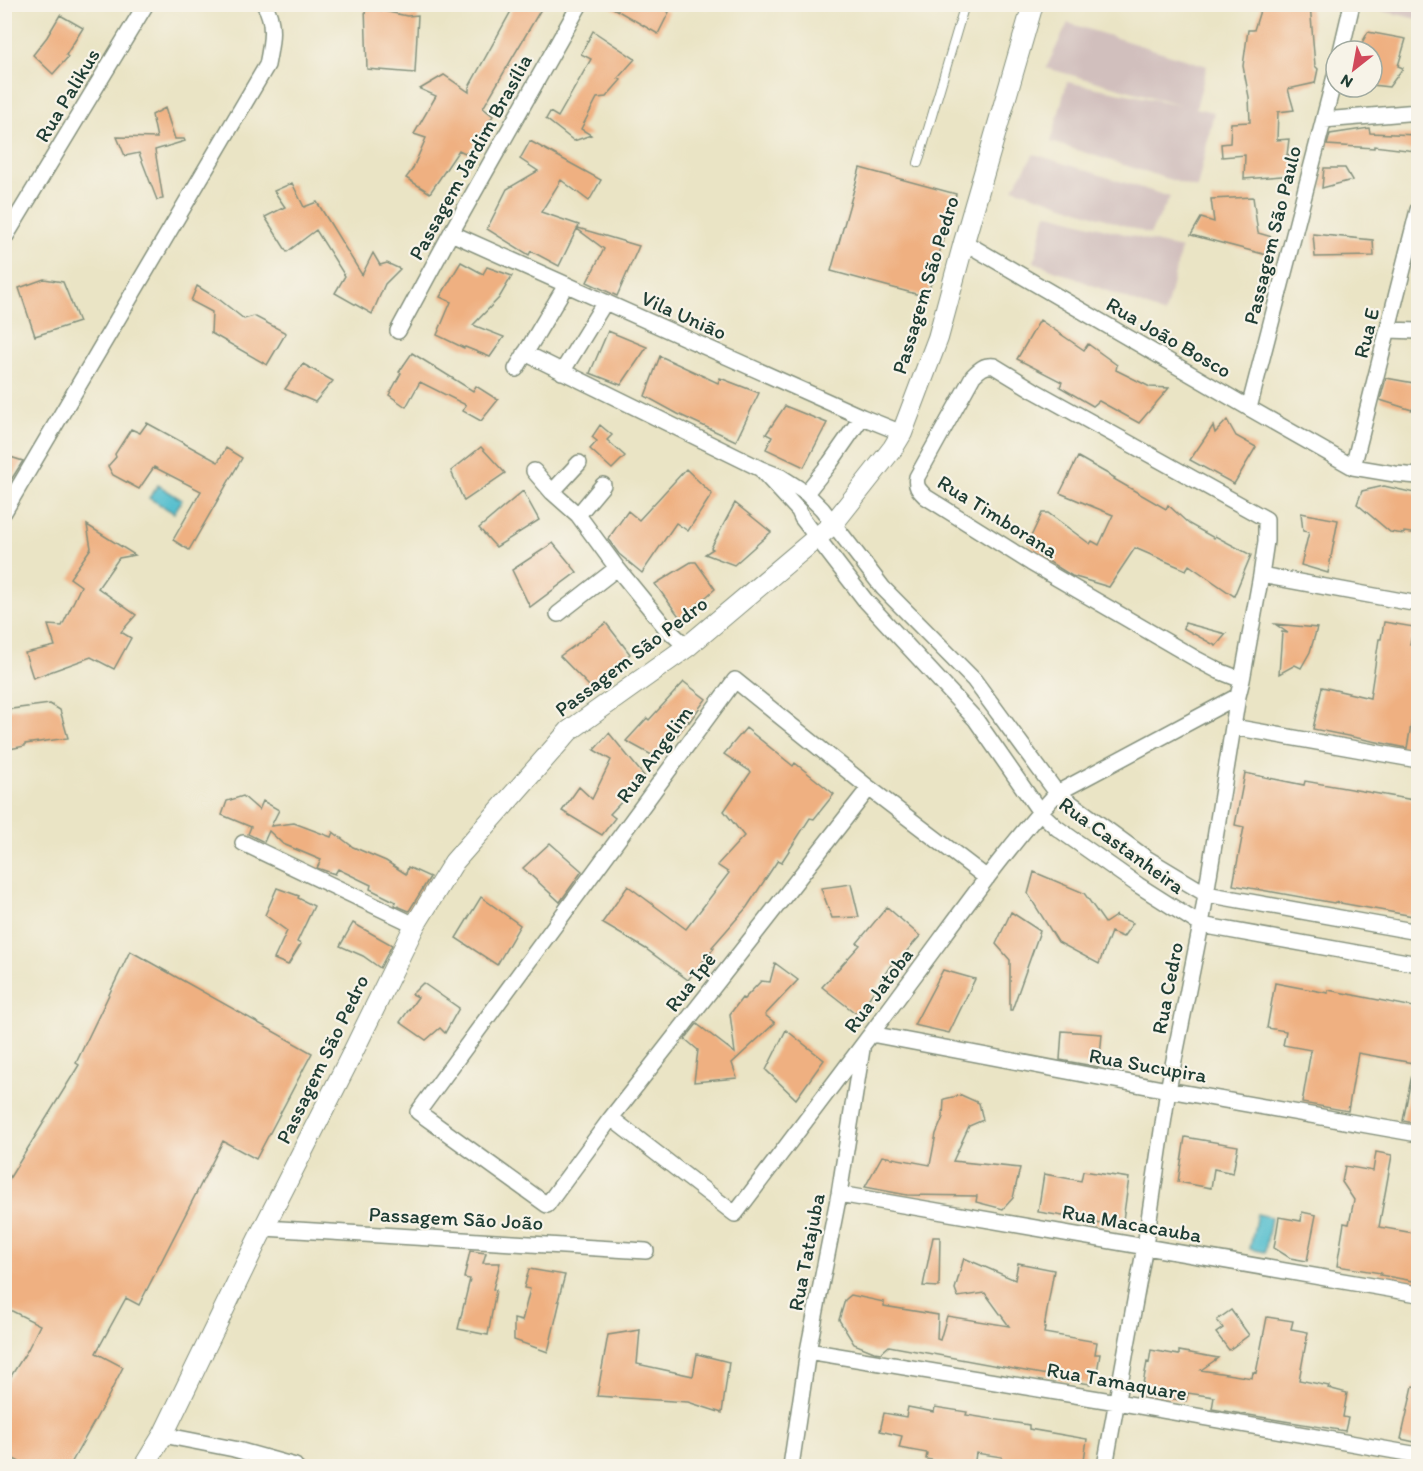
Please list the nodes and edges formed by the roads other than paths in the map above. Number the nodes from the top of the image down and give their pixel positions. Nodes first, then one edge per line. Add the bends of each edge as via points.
1 (146, 4) edge
2 (264, 4) edge
3 (580, 4) edge
4 (965, 4) edge
5 (1033, 4) edge
6 (1352, 4) edge
7 (1344, 39) edge
8 (1329, 99) edge
9 (1419, 112) edge
10 (1324, 120) junction
11 (918, 163) dead end
12 (1419, 210) edge
13 (451, 233) junction
14 (4, 239) edge
15 (964, 242) junction
16 (566, 285) junction
17 (605, 302) junction
18 (398, 330) dead end
19 (1388, 330) junction
20 (1419, 331) edge
21 (525, 353) junction
22 (516, 369) dead end
23 (562, 372) junction
24 (1249, 408) junction
25 (862, 417) junction
26 (902, 433) junction
27 (579, 463) dead end
28 (1353, 467) junction
29 (761, 469) junction
30 (534, 471) dead end
31 (1419, 476) edge
32 (603, 485) dead end
33 (552, 492) junction
34 (806, 493) junction
35 (4, 512) edge
36 (578, 515) junction
37 (1266, 519) joint
38 (833, 524) junction
39 (817, 538) junction
40 (617, 568) junction
41 (1261, 575) junction
42 (883, 588) junction
43 (865, 600) junction
44 (1419, 604) edge
45 (558, 614) dead end
46 (687, 647) junction
47 (1242, 680) junction
48 (1238, 696) junction
49 (1233, 727) junction
50 (1419, 760) edge
51 (869, 788) junction
52 (1057, 793) junction
53 (1040, 812) junction
54 (243, 843) dead end
55 (987, 878) junction
56 (1206, 894) junction
57 (415, 925) junction
58 (1200, 925) junction
59 (1419, 932) edge
60 (1419, 964) edge
61 (867, 1040) junction
62 (1168, 1090) junction
63 (611, 1118) junction
64 (1419, 1134) edge
65 (839, 1194) junction
66 (547, 1205) joint
67 (264, 1228) junction
68 (1145, 1246) junction
69 (646, 1251) dead end
70 (1419, 1294) edge
71 (808, 1351) junction
72 (1117, 1402) junction
73 (163, 1435) junction
74 (1419, 1455) edge
75 (144, 1467) edge
76 (295, 1467) edge
77 (791, 1467) edge
78 (1105, 1467) edge

1 - 14 street, Rua Palikus
2 - 35 street via 272,43 267,65
3 - 13 street, Passagem Jardim Brasília
4 - 11 lane
5 - 15 street, Passagem São Pedro
6 - 7 street
8 - 10 street, Passagem São Paulo
9 - 10 street
10 - 24 street, Passagem São Paulo
12 - 19 street, Rua E
13 - 16 street, Vila União
13 - 18 street, Passagem Jardim Brasília
15 - 24 street, Rua João Bosco
15 - 26 street, Passagem São Pedro via 938,338
16 - 17 street, Vila União
16 - 21 street
17 - 23 street
17 - 25 street, Vila União
19 - 20 street
19 - 28 street, Rua E
21 - 22 street
21 - 23 street, Rua Castanheira
23 - 29 street, Rua Castanheira
24 - 28 street, Rua João Bosco
25 - 26 street, Vila União
25 - 34 street
26 - 38 street, Passagem São Pedro
27 - 33 street
28 - 31 street
29 - 34 street, Rua Castanheira
29 - 39 street, Rua Castanheira via 799,511
30 - 33 street
32 - 36 street
33 - 36 street
34 - 38 street, Rua Castanheira
36 - 40 street
37 - 41 street, Rua Cedro
37 - 47 street, Rua Timborana via 987,365 973,375 916,477 918,490 926,496 1031,563 1198,660
38 - 39 street, Passagem São Pedro
38 - 42 street, Rua Castanheira
39 - 43 street, Rua Castanheira
39 - 46 street, Passagem São Pedro
40 - 45 street
40 - 46 street via 666,628
41 - 44 street
41 - 47 street, Rua Cedro
42 - 43 street
42 - 52 street, Rua Castanheira via 974,680
43 - 53 street, Rua Castanheira via 976,720
46 - 57 street, Passagem São Pedro via 569,731 454,862
47 - 48 street, Rua Cedro
48 - 49 street, Rua Cedro
48 - 52 street, Rua Jatoba
49 - 50 street
49 - 56 street, Rua Cedro
51 - 55 street, Rua Angelim
51 - 63 street, Rua Ipê
51 - 66 street, Rua Angelim via 735,680 418,1112
52 - 53 street, Rua Jatoba
52 - 56 street, Rua Castanheira via 1146,858
53 - 55 street, Rua Jatoba
53 - 58 street, Rua Castanheira via 1057,828
54 - 57 street
55 - 61 street, Rua Jatoba
56 - 58 street, Rua Cedro
56 - 59 street, Rua Castanheira
57 - 67 street, Passagem São Pedro via 365,1013
58 - 60 street, Rua Castanheira
58 - 62 street, Rua Cedro
61 - 62 street, Rua Sucupira
61 - 63 street, Rua Jatoba via 735,1214
61 - 65 street, Rua Tatajuba
62 - 64 street, Rua Sucupira
62 - 68 street, Rua Cedro
63 - 66 street, Rua Ipê
65 - 68 street, Rua Macacauba
65 - 71 street, Rua Tatajuba
67 - 69 street, Passagem São João
67 - 73 street, Passagem São Pedro
68 - 70 street, Rua Macacauba
68 - 72 street, Rua Cedro
71 - 72 street, Rua Tamaquare
71 - 77 street, Rua Tatajuba
72 - 74 street, Rua Tamaquare
72 - 78 street, Rua Cedro
73 - 75 street, Passagem São Pedro
73 - 76 street via 234,1449

